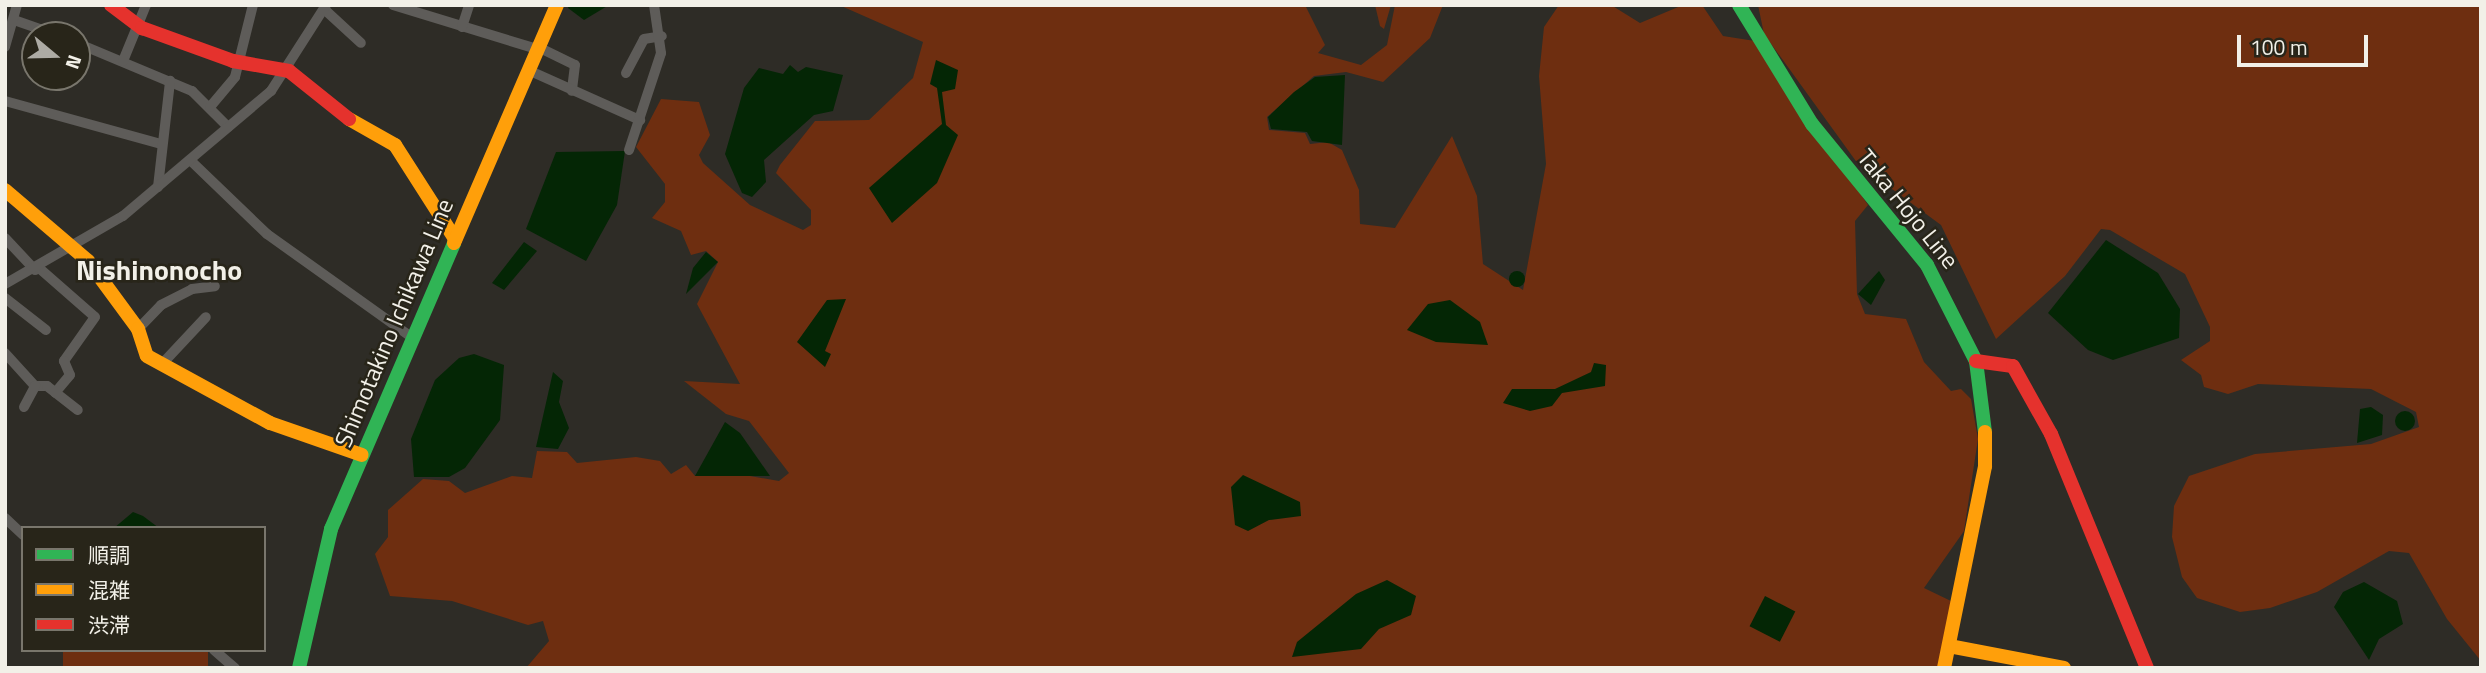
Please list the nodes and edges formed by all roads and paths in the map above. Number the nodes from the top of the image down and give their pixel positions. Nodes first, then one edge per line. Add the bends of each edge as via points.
1 (17, 5) edge
2 (111, 5) edge
3 (146, 5) edge
4 (253, 5) edge
5 (469, 5) edge
6 (557, 5) edge
7 (654, 5) edge
8 (1739, 5) edge
9 (398, 6) edge
10 (324, 7) edge
11 (14, 20) junction
12 (21, 22) edge
13 (137, 25) junction
14 (463, 27) junction
15 (662, 36) junction
16 (361, 43) dead end
17 (5, 47) edge
18 (91, 48) edge
19 (537, 48) junction
20 (123, 61) junction
21 (241, 62) junction
22 (289, 71) junction
23 (528, 71) junction
24 (626, 73) dead end
25 (170, 81) junction
26 (572, 91) junction
27 (5, 102) edge
28 (210, 107) junction
29 (639, 120) junction
30 (228, 127) junction
31 (158, 143) junction
32 (629, 150) dead end
33 (190, 160) junction
34 (158, 187) junction
35 (5, 190) edge
36 (5, 238) edge
37 (456, 239) junction
38 (76, 249) junction
39 (37, 269) junction
40 (5, 284) edge
41 (215, 286) dead end
42 (5, 298) edge
43 (206, 317) dead end
44 (138, 329) junction
45 (46, 330) dead end
46 (413, 338) junction
47 (5, 353) edge
48 (1976, 361) junction
49 (162, 364) junction
50 (36, 386) junction
51 (55, 393) junction
52 (24, 407) dead end
53 (78, 410) dead end
54 (362, 455) junction
55 (5, 518) edge
56 (21, 533) edge
57 (1949, 646) junction
58 (216, 652) edge
59 (235, 668) edge
60 (299, 668) edge
61 (1944, 668) edge
62 (2064, 668) edge
63 (2147, 668) edge

1 - 11 street
2 - 13 main road
3 - 13 street
4 - 21 street
5 - 14 street
6 - 19 main road, Shimotakino Ichikawa Line
7 - 15 street
8 - 48 main road, Taka Hojo Line via 1812,124 1927,265
9 - 14 street
10 - 16 street
10 - 22 street
11 - 12 street
11 - 17 street
13 - 20 street
13 - 21 main road
14 - 19 street
15 - 24 street via 644,38
15 - 29 street
18 - 20 street
19 - 23 main road, Shimotakino Ichikawa Line
19 - 26 street via 575,65
20 - 25 street
21 - 22 main road
21 - 28 street
22 - 30 street
22 - 37 main road via 333,110 395,145
23 - 26 street
23 - 37 main road, Shimotakino Ichikawa Line
25 - 28 street
25 - 31 street
26 - 29 street
27 - 31 street
28 - 30 street
29 - 32 street
30 - 33 street
31 - 34 street
33 - 34 street
33 - 46 street via 267,234
34 - 38 street
35 - 38 main road
36 - 39 street
37 - 46 main road, Shimotakino Ichikawa Line
38 - 39 street
38 - 44 main road
39 - 40 street
39 - 51 street via 94,317 64,361 70,375
41 - 44 street via 192,289 161,305
42 - 45 street
43 - 49 street
44 - 49 main road via 147,356
46 - 54 main road, Shimotakino Ichikawa Line
47 - 50 street
48 - 57 main road, Taka Hojo Line via 1985,395 1984,466
48 - 63 main road via 2013,366 2050,434
49 - 54 main road via 270,423
50 - 51 street
50 - 52 street
51 - 53 street
54 - 60 main road, Shimotakino Ichikawa Line via 331,529
55 - 56 street
57 - 61 main road, Taka Hojo Line
57 - 62 main road
58 - 59 street

